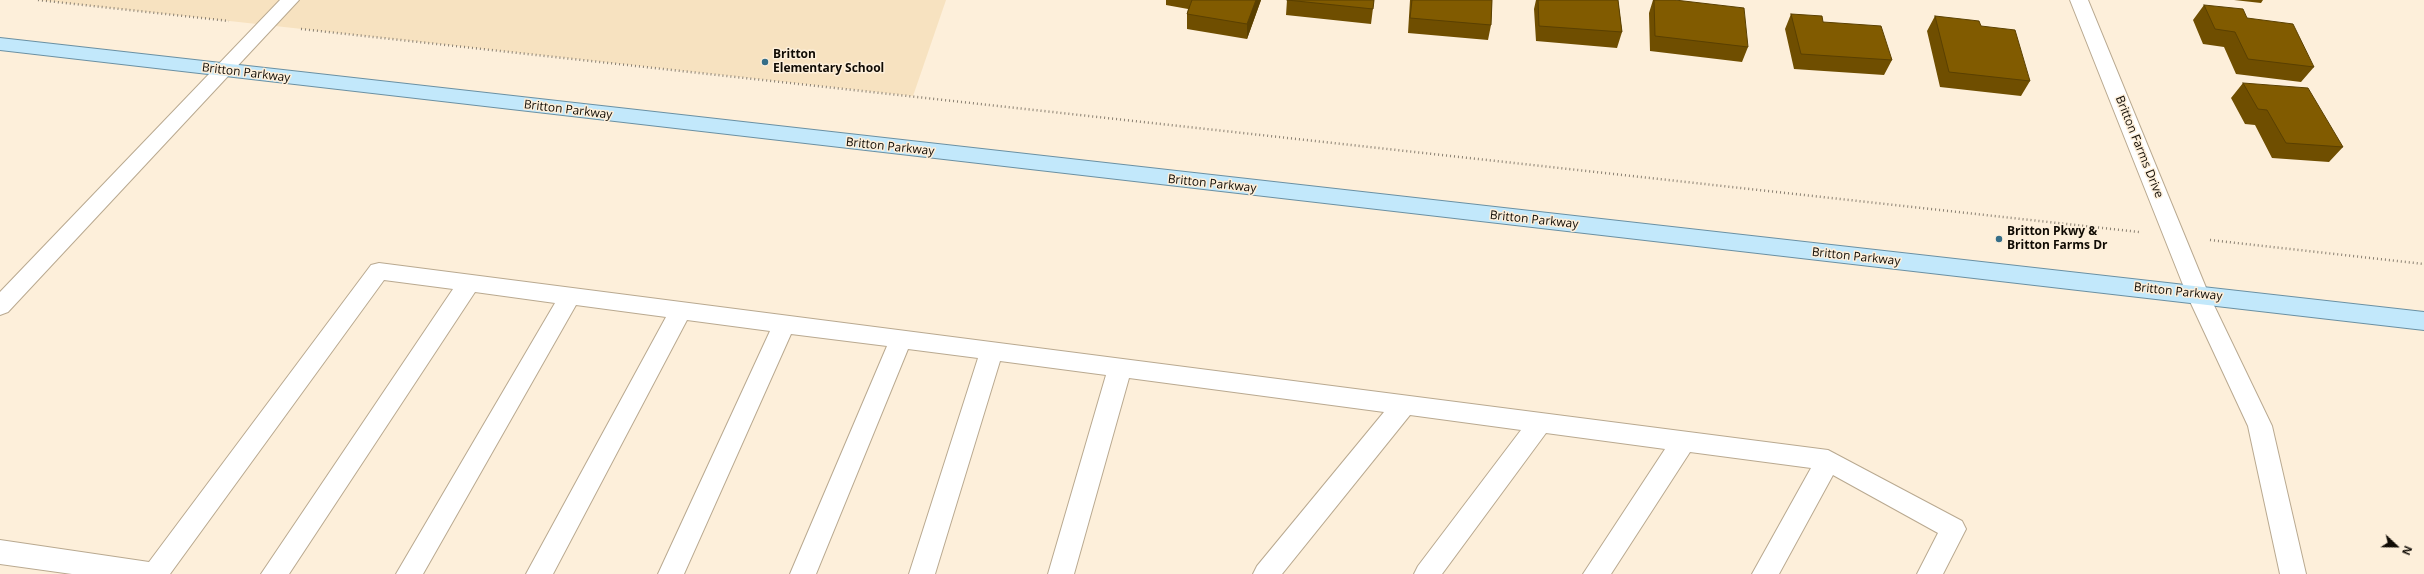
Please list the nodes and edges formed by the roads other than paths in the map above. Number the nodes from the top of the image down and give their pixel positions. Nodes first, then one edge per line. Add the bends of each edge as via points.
1 (290, 0) edge
2 (2079, 0) edge
3 (0, 44) edge
4 (225, 70) junction
5 (469, 283) junction
6 (2198, 295) junction
7 (570, 296) junction
8 (0, 306) edge
9 (681, 310) junction
10 (2424, 320) edge
11 (784, 324) junction
12 (901, 339) junction
13 (992, 351) junction
14 (1120, 368) junction
15 (1404, 405) junction
16 (1540, 423) junction
17 (1684, 441) junction
18 (1828, 460) junction
19 (0, 552) edge
20 (2289, 572) edge
21 (154, 574) edge
22 (274, 574) edge
23 (409, 574) edge
24 (539, 574) edge
25 (671, 574) edge
26 (803, 574) edge
27 (922, 574) edge
28 (1061, 574) edge
29 (1266, 574) edge
30 (1427, 574) edge
31 (1596, 574) edge
32 (1765, 574) edge
33 (1930, 574) edge

1 - 4 street
2 - 6 street, Britton Farms Drive
3 - 4 main road, Britton Parkway
4 - 6 main road, Britton Parkway
4 - 8 street
5 - 7 street
5 - 21 street via 379,271
5 - 22 street
6 - 10 main road, Britton Parkway
6 - 20 street, Britton Farms Drive via 2260,426
7 - 9 street
7 - 23 street
9 - 11 street
9 - 24 street
11 - 12 street
11 - 25 street
12 - 13 street
12 - 26 street
13 - 14 street
13 - 27 street
14 - 15 street
14 - 28 street
15 - 16 street
15 - 29 street
16 - 17 street
16 - 30 street
17 - 18 street
17 - 31 street
18 - 32 street
18 - 33 street via 1953,529
19 - 21 street

